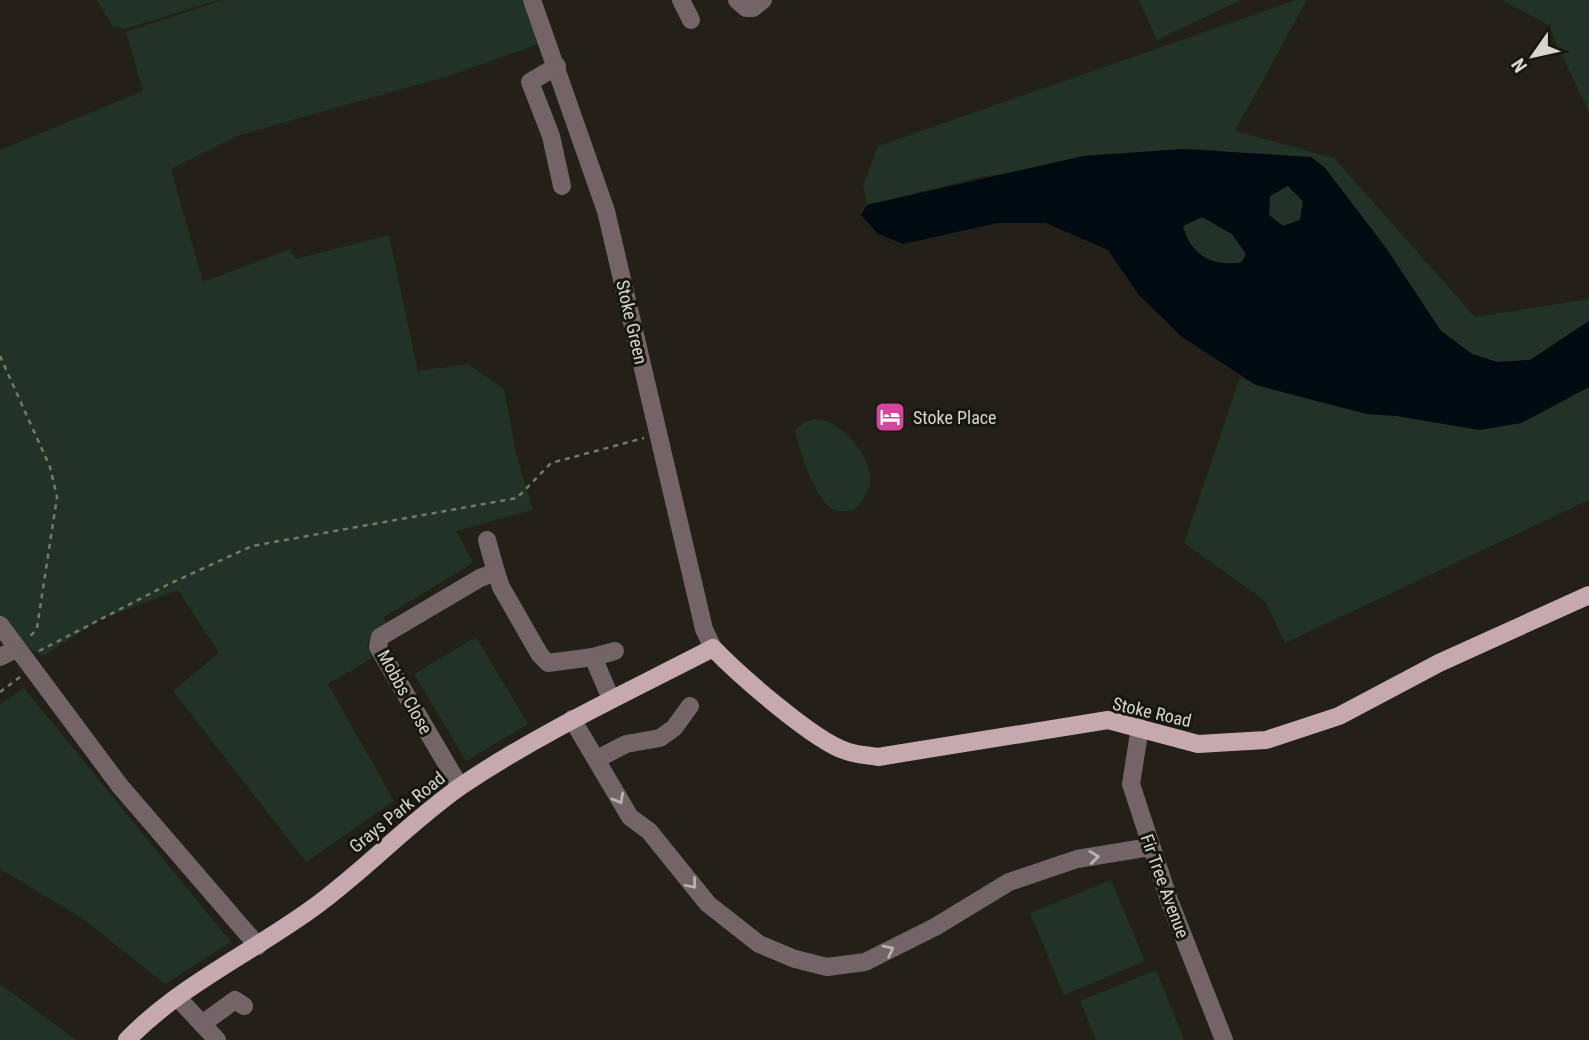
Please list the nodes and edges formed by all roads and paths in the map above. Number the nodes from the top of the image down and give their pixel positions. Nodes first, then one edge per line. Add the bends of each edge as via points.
1 (532, 0) edge
2 (681, 0) edge
3 (737, 0) edge
4 (764, 0) edge
5 (691, 20) dead end
6 (557, 66) junction
7 (562, 186) dead end
8 (0, 356) edge
9 (657, 434) junction
10 (487, 540) dead end
11 (496, 572) junction
12 (1589, 594) edge
13 (0, 625) edge
14 (713, 648) junction
15 (615, 651) dead end
16 (593, 657) junction
17 (18, 658) edge
18 (0, 692) edge
19 (611, 699) junction
20 (690, 706) dead end
21 (572, 719) junction
22 (1140, 727) junction
23 (597, 759) junction
24 (460, 788) junction
25 (1150, 848) junction
26 (258, 946) junction
27 (177, 997) junction
28 (244, 1006) dead end
29 (202, 1024) junction
30 (127, 1040) edge
31 (217, 1040) edge
32 (1224, 1040) edge

1 - 6 street, Stoke Green
2 - 5 street
3 - 4 street via 753,8
6 - 7 street via 530,82 551,136
6 - 9 street, Stoke Green via 606,211
8 - 17 path via 50,467 57,497 37,628
9 - 14 street, Stoke Green via 704,629
9 - 17 path via 551,463 517,498 252,546
10 - 11 street
11 - 16 street via 507,599 548,663
11 - 24 street, Mobbs Close via 380,637 378,647
12 - 22 main road, Stoke Road via 1439,663 1339,716 1266,740 1198,744
13 - 17 street
14 - 19 main road, Grays Park Road
14 - 22 main road, Stoke Road via 816,734 845,751 878,757 1108,720
15 - 16 street
16 - 19 street
17 - 18 path
17 - 26 street via 120,786
19 - 21 main road, Grays Park Road
20 - 23 street via 660,738 626,744
21 - 23 street
21 - 24 main road, Grays Park Road
22 - 25 street, Fir Tree Avenue via 1131,784
23 -> 25 street via 630,817 649,831 708,904 759,944 827,967 865,962 1009,882 1077,859
24 - 26 main road, Grays Park Road via 317,905
25 - 32 street, Fir Tree Avenue
26 - 27 main road, Grays Park Road
27 - 29 street
27 - 30 main road, Grays Park Road
28 - 29 street via 235,1000
29 - 31 street

